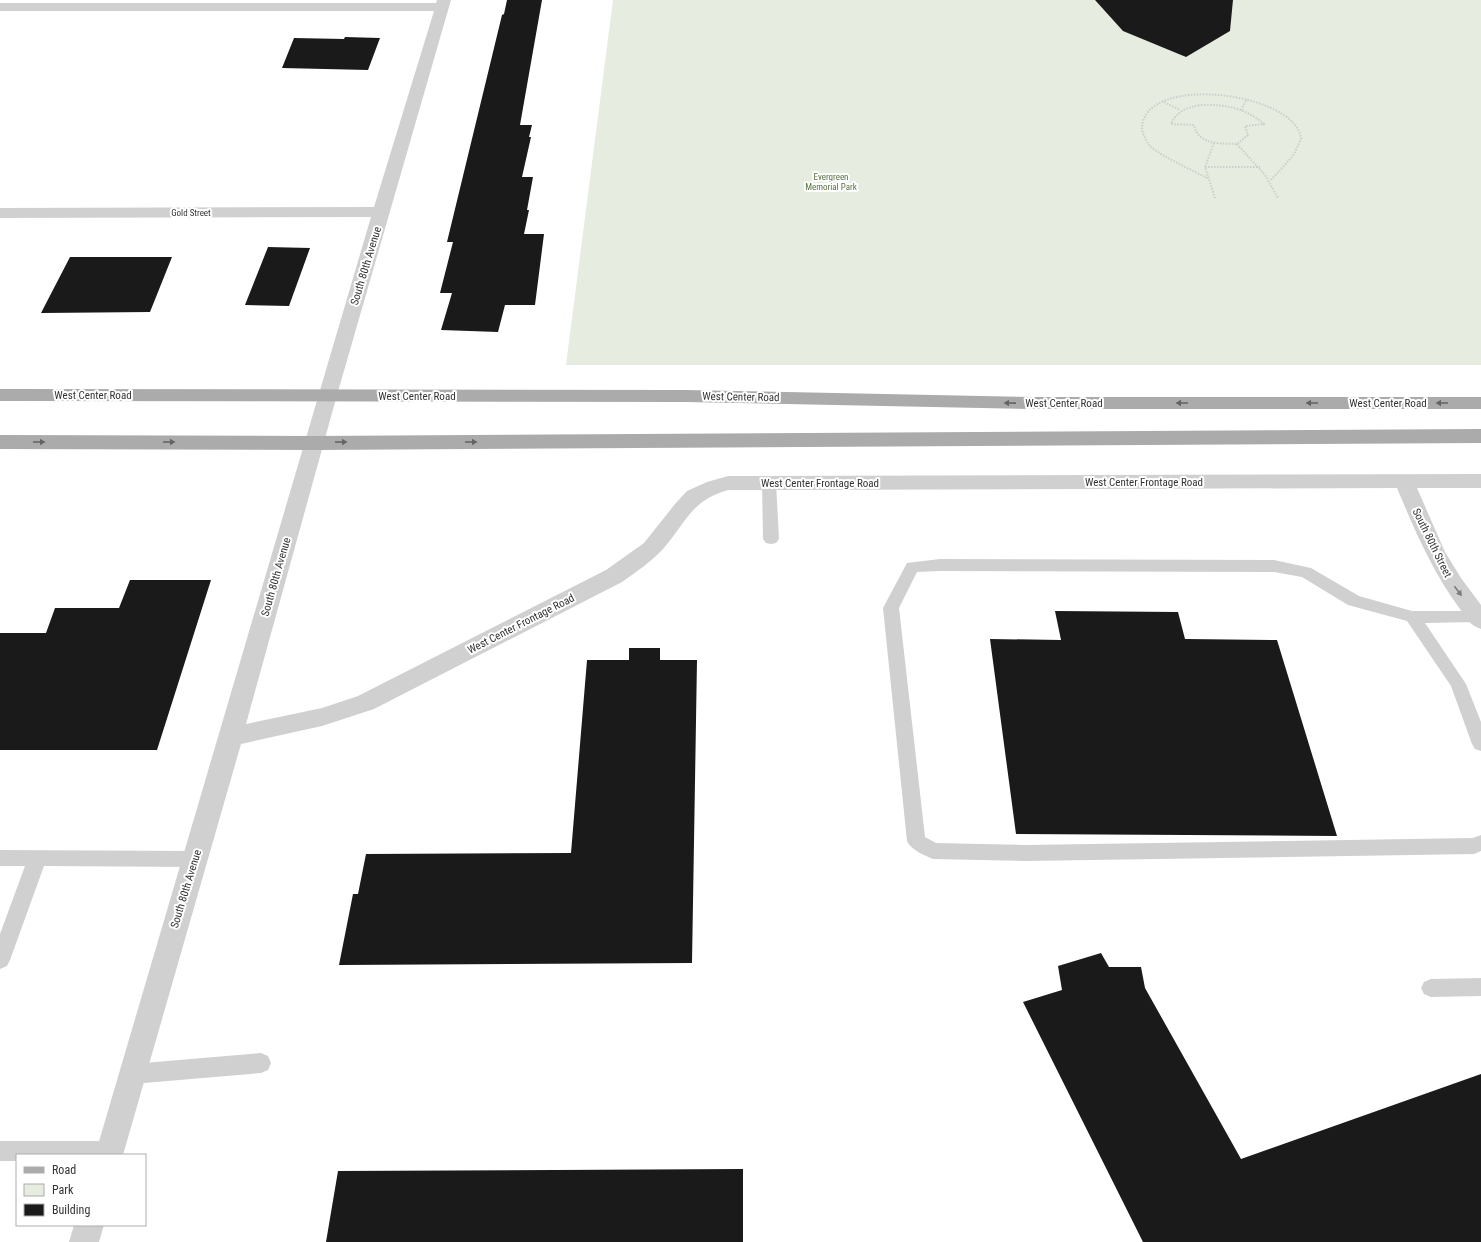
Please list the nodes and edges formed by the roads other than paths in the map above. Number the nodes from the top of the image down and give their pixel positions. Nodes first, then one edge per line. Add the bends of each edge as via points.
1 (443, 4) edge
2 (0, 7) edge
3 (382, 212) junction
4 (0, 213) edge
5 (0, 396) edge
6 (327, 396) junction
7 (1481, 403) edge
8 (1481, 436) edge
9 (0, 442) edge
10 (314, 442) junction
11 (1404, 481) junction
12 (1481, 481) edge
13 (770, 483) junction
14 (772, 539) dead end
15 (1412, 617) junction
16 (1479, 618) edge
17 (231, 737) junction
18 (1481, 744) edge
19 (1481, 843) edge
20 (0, 858) edge
21 (37, 858) junction
22 (195, 859) junction
23 (0, 960) edge
24 (1481, 987) edge
25 (1431, 988) dead end
26 (261, 1063) dead end
27 (132, 1074) junction
28 (0, 1151) edge
29 (110, 1153) edge
30 (89, 1226) edge
31 (84, 1242) edge

1 - 2 street
1 - 3 street, South 80th Avenue
3 - 4 street, Gold Street
3 - 6 street, South 80th Avenue
5 - 6 main road, West Center Road
7 -> 6 main road, West Center Road via 1033,403 684,396
6 - 10 street, South 80th Avenue
10 -> 8 main road
9 -> 10 main road
10 - 17 street, South 80th Avenue
11 - 12 street, West Center Frontage Road
11 - 13 street, West Center Frontage Road
11 -> 16 street, South 80th Street via 1435,553 1453,584
13 - 14 lane
13 - 17 street, West Center Frontage Road via 728,483 709,488 690,498 661,538 634,564 366,703 322,717
15 - 16 lane
15 - 18 lane via 1458,684
15 - 19 lane via 1354,601 1306,572 1274,566 912,567 891,608 916,841 933,851 1025,853 1474,846
17 - 22 street, South 80th Avenue
20 - 21 lane
21 - 22 lane
21 - 23 lane
22 - 27 street, South 80th Avenue
24 - 25 lane
26 - 27 lane
27 - 29 street, South 80th Avenue
28 - 29 lane
30 - 31 street

